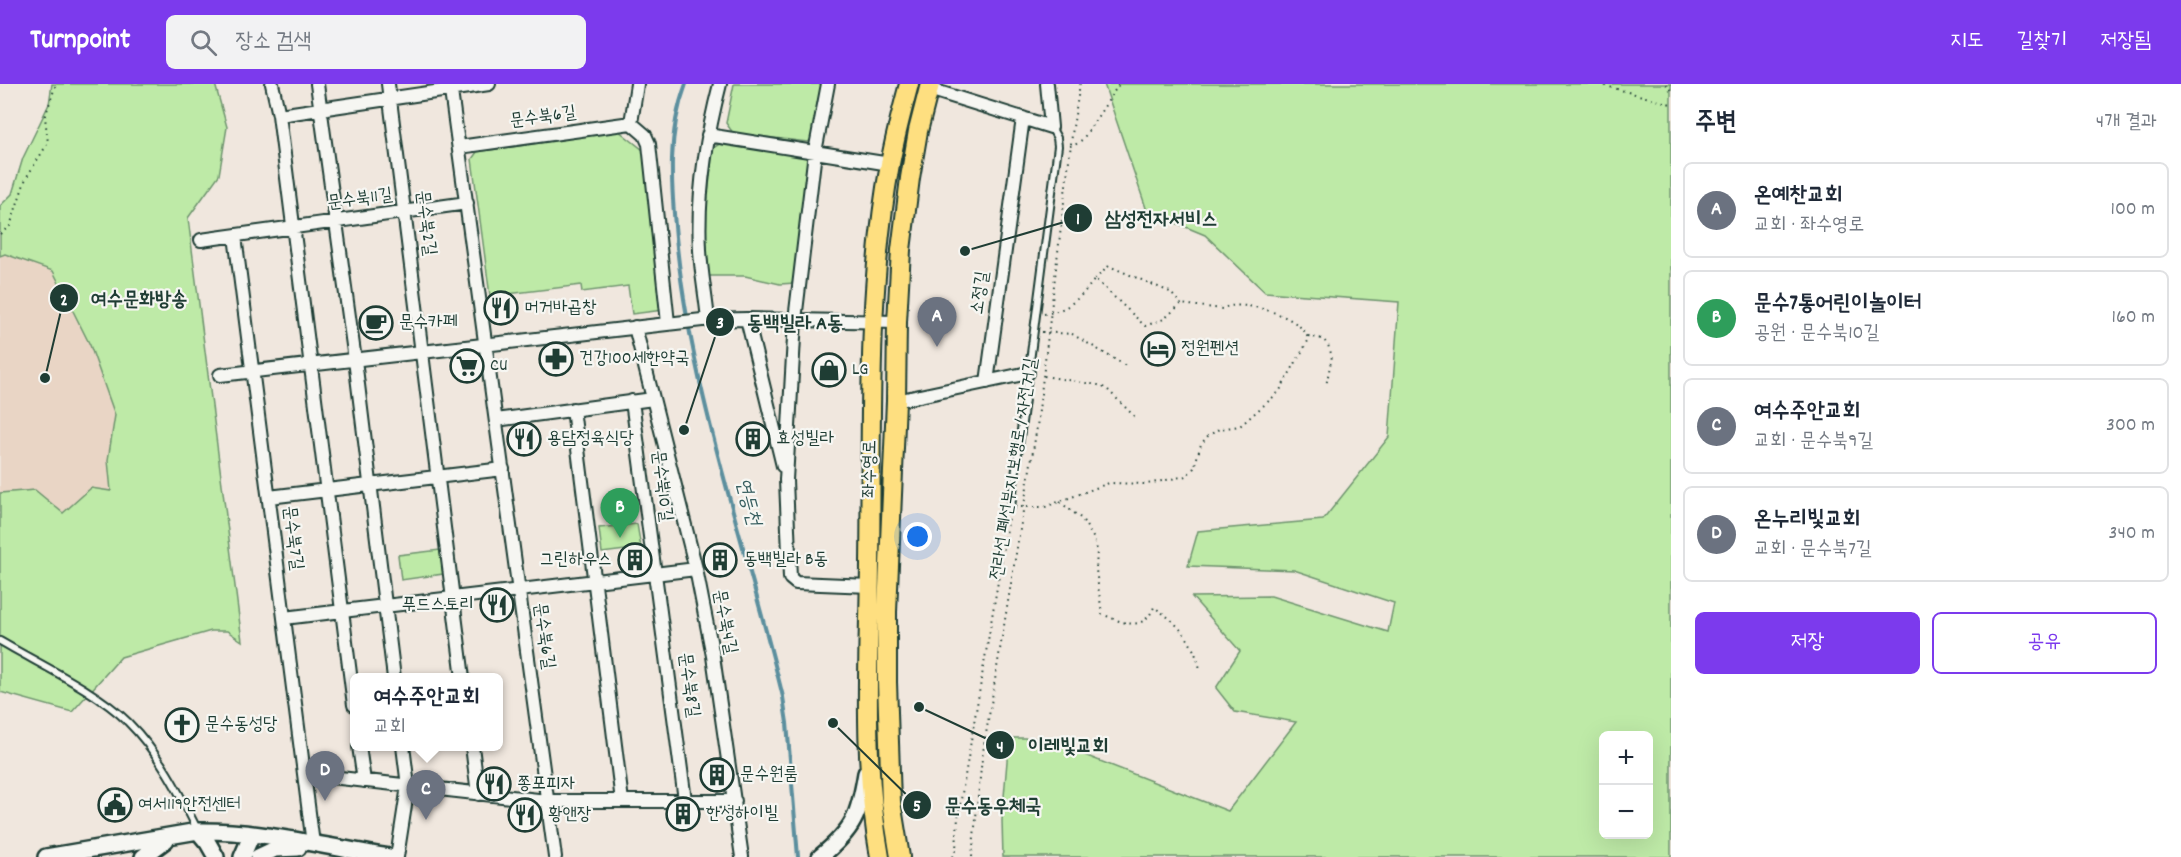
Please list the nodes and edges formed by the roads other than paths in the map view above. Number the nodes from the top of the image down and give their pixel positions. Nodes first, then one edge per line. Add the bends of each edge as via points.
1 (272, 84) edge
2 (317, 84) edge
3 (388, 84) edge
4 (489, 84) edge
5 (637, 84) edge
6 (720, 84) edge
7 (828, 84) edge
8 (909, 84) edge
9 (1047, 84) edge
10 (929, 86) edge
11 (451, 87) edge
12 (391, 98) junction
13 (322, 108) junction
14 (279, 114) junction
15 (1023, 118) junction
16 (631, 123) junction
17 (1051, 127) junction
18 (708, 135) junction
19 (459, 147) junction
20 (815, 152) junction
21 (890, 164) junction
22 (467, 204) junction
23 (405, 212) junction
24 (337, 222) junction
25 (294, 228) junction
26 (235, 236) junction
27 (201, 240) dead end
28 (879, 248) junction
29 (901, 250) junction
30 (747, 319) junction
31 (705, 320) junction
32 (795, 320) junction
33 (873, 322) junction
34 (897, 322) junction
35 (668, 323) junction
36 (634, 327) junction
37 (486, 344) junction
38 (423, 352) junction
39 (355, 360) junction
40 (311, 365) junction
41 (253, 372) junction
42 (1028, 373) junction
43 (220, 375) dead end
44 (987, 382) junction
45 (652, 399) junction
46 (896, 400) junction
47 (632, 401) junction
48 (573, 409) junction
49 (496, 420) junction
50 (503, 469) junction
51 (438, 477) junction
52 (786, 480) junction
53 (370, 485) junction
54 (327, 490) junction
55 (269, 497) junction
56 (1011, 507) road end
57 (696, 569) junction
58 (654, 575) junction
59 (593, 582) junction
60 (870, 586) junction
61 (519, 591) junction
62 (454, 598) junction
63 (385, 606) junction
64 (342, 611) junction
65 (284, 618) junction
66 (0, 641) edge
67 (393, 673) edge
68 (463, 673) edge
69 (350, 674) edge
70 (360, 751) edge
71 (404, 751) edge
72 (473, 751) edge
73 (868, 761) junction
74 (304, 774) junction
75 (364, 781) junction
76 (408, 786) junction
77 (478, 794) junction
78 (685, 800) junction
79 (547, 801) junction
80 (622, 801) junction
81 (735, 801) junction
82 (198, 831) junction
83 (252, 834) junction
84 (177, 835) junction
85 (320, 846) junction
86 (276, 854) edge
87 (46, 857) edge
88 (143, 857) edge
89 (216, 857) edge
90 (242, 857) edge
91 (258, 857) edge
92 (389, 857) edge
93 (397, 857) edge
94 (555, 857) edge
95 (742, 857) edge
96 (820, 857) edge
97 (880, 857) edge
98 (900, 857) edge

1 - 14 street
2 - 13 street
3 - 12 street, 문수북2길
4 - 11 street
5 - 16 street
6 - 18 street
7 - 20 street
8 - 21 main road, 좌수영로
9 - 17 street
10 - 15 street
10 - 29 main road, 좌수영로 via 918,131
11 - 12 street
11 - 19 street, 문수북6길
12 - 13 street
12 - 23 street, 문수북2길
13 - 14 street
13 - 24 street
14 - 25 street
15 - 17 street
15 - 44 street, 소정길
16 - 19 street, 문수북6길
16 - 35 street via 649,144
17 - 42 lane via 1058,146
18 - 20 street
18 - 31 street via 700,239
19 - 22 street, 문수북6길
20 - 21 street
20 - 32 street
21 - 28 main road, 좌수영로
22 - 23 street, 문수북11길
22 - 37 street, 문수북6길
23 - 24 street, 문수북11길
23 - 38 street, 문수북2길
24 - 25 street, 문수북11길
24 - 39 street
25 - 26 street
25 - 40 street
26 - 27 street
26 - 41 street, 문수북7길
28 - 29 main road
28 - 33 main road, 좌수영로
29 - 34 main road, 좌수영로
30 - 31 street
30 - 32 street
30 - 52 street
31 - 35 street
32 - 33 street
32 - 52 street
33 - 34 street
33 - 60 main road, 좌수영로
34 - 46 main road, 좌수영로
35 - 36 street
36 - 37 street
36 - 45 street, 문수북4길
37 - 38 street
37 - 49 street, 문수북6길
38 - 39 street
38 - 51 street
39 - 40 street
39 - 53 street
40 - 41 street
40 - 54 street
41 - 43 street
41 - 55 street, 문수북7길
42 - 44 street
42 - 56 lane
44 - 46 street
45 - 47 street
45 - 57 street, 문수북4길
46 - 98 main road, 좌수영로 via 886,682 891,802
47 - 48 street
47 - 58 street, 문수북10길
48 - 49 street
48 - 59 street
49 - 50 street, 문수북6길
50 - 51 street
50 - 61 street, 문수북6길
51 - 53 street
51 - 62 street
52 - 60 street via 792,581
53 - 54 street
53 - 63 street
54 - 55 street
54 - 64 street
55 - 65 street, 문수북7길
57 - 58 street
57 - 81 street, 문수북4길
58 - 59 street
58 - 78 street, 문수북8길
59 - 61 street
59 - 80 street
60 - 73 main road, 좌수영로
61 - 62 street
61 - 79 street, 문수북6길
62 - 63 street
62 - 68 street
63 - 64 street
63 - 67 street
64 - 65 street
64 - 69 street
65 - 74 street, 문수북7길
66 - 82 lane via 110,706 127,721 164,767
70 - 75 street
71 - 76 street
72 - 77 street
73 - 96 street via 858,814 848,831
73 - 97 main road, 좌수영로
74 - 75 street
74 - 85 street, 문수북7길
75 - 76 street
76 - 77 street
76 - 93 street
77 - 79 street
78 - 80 street
78 - 81 street
79 - 80 street
79 - 94 street, 문수북6길
81 - 95 street, 문수북4길
82 - 83 street
82 - 84 street
82 - 89 street
83 - 85 street
83 - 90 street
84 - 87 street
84 - 88 street
85 - 86 street
85 - 92 street
86 - 91 street

